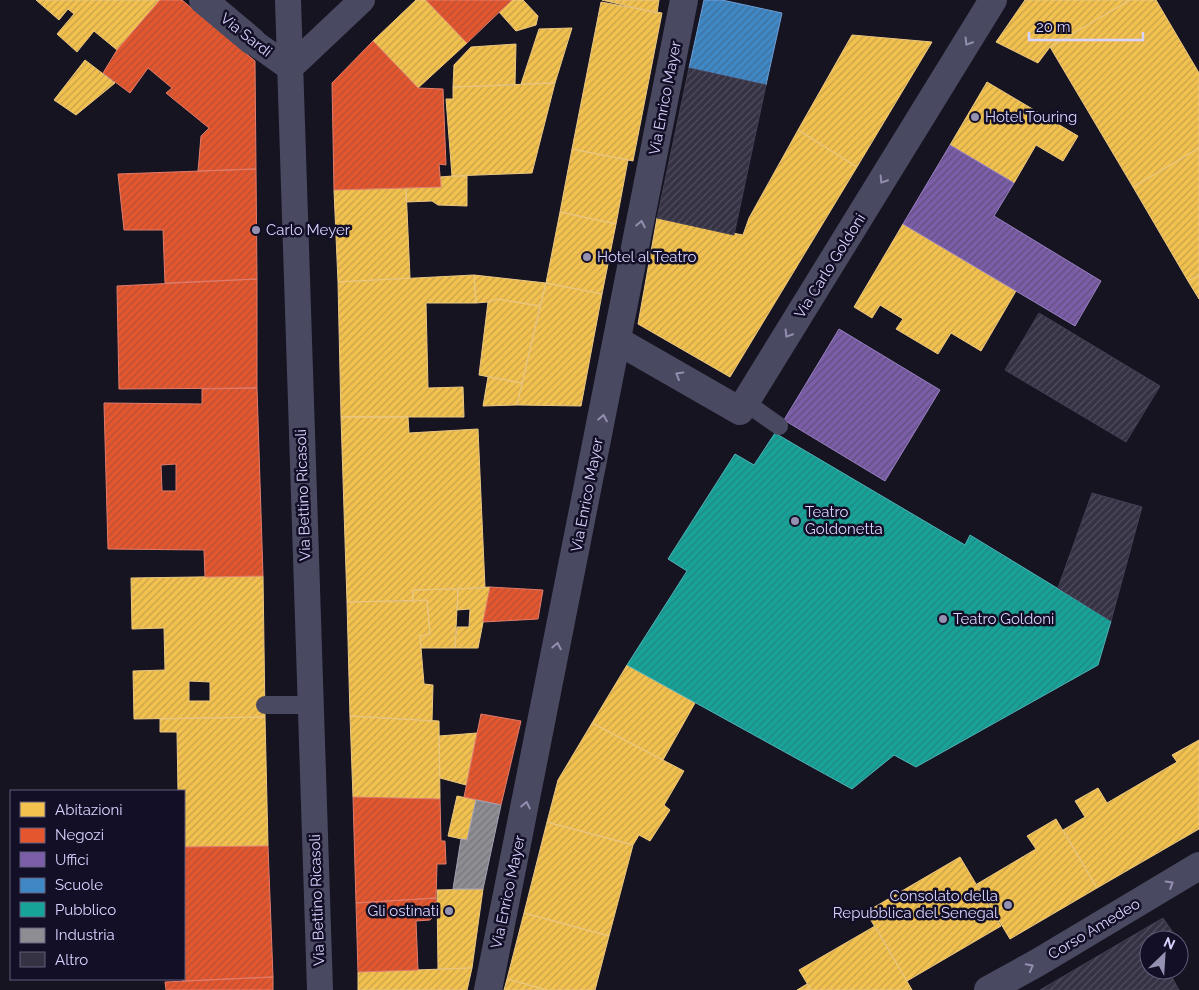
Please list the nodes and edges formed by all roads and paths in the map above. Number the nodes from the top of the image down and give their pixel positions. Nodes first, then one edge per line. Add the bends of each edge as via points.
1 (203, 0) edge
2 (288, 0) edge
3 (362, 0) edge
4 (684, 0) edge
5 (993, 0) edge
6 (252, 41) joint
7 (290, 68) junction
8 (618, 341) junction
9 (745, 402) junction
10 (779, 426) dead end
11 (265, 705) dead end
12 (310, 705) junction
13 (1199, 866) edge
14 (997, 988) edge
15 (320, 990) edge
16 (488, 990) edge

1 - 6 street, Via Sardi
2 - 7 street, Via Bettino Ricasoli
3 - 7 street
8 -> 4 street, Via Enrico Mayer
5 -> 9 street, Via Carlo Goldoni
6 - 7 street, Via Sardi
7 - 12 street, Via Bettino Ricasoli
9 -> 8 street via 740,411
16 -> 8 street, Via Enrico Mayer
9 - 10 lane
11 - 12 lane
12 - 15 street, Via Bettino Ricasoli
14 -> 13 street, Corso Amedeo

